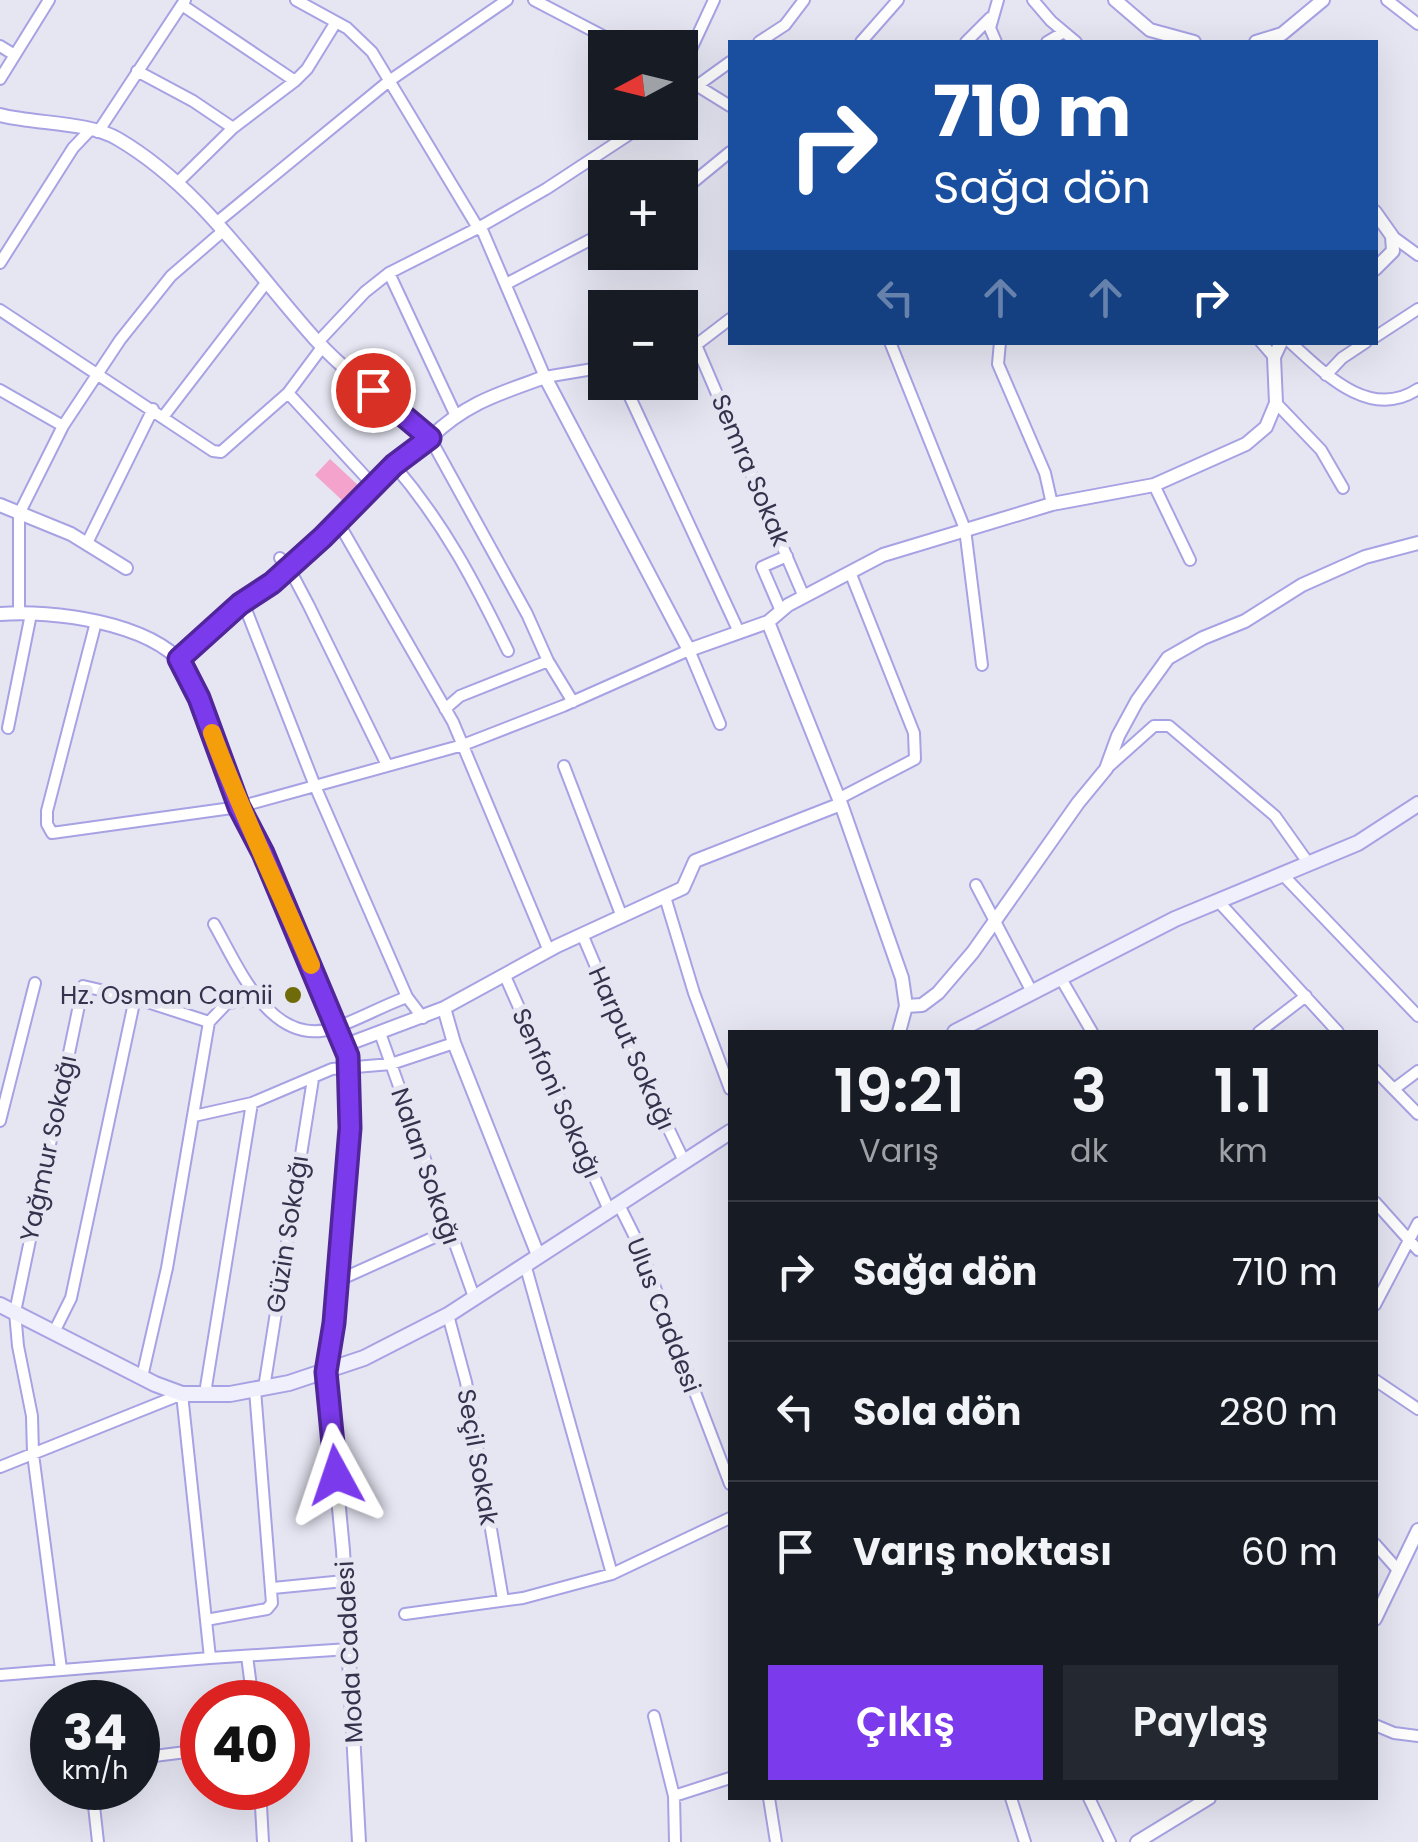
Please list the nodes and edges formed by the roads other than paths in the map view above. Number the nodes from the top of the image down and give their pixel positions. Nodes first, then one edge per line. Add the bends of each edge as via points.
1 (48, 0) edge
2 (296, 0) edge
3 (508, 0) edge
4 (534, 0) edge
5 (714, 0) edge
6 (804, 0) edge
7 (898, 0) edge
8 (998, 0) edge
9 (1033, 0) edge
10 (1115, 0) edge
11 (1323, 0) edge
12 (1387, 0) edge
13 (183, 2) edge
14 (991, 17) junction
15 (336, 22) junction
16 (1418, 24) edge
17 (592, 30) edge
18 (1150, 30) junction
19 (1064, 32) junction
20 (698, 35) edge
21 (763, 40) edge
22 (863, 40) edge
23 (968, 40) edge
24 (995, 40) edge
25 (1050, 40) edge
26 (1074, 40) edge
27 (1141, 40) edge
28 (1187, 40) edge
29 (1262, 40) edge
30 (0, 46) edge
31 (14, 54) junction
32 (728, 63) edge
33 (137, 72) junction
34 (0, 79) edge
35 (389, 80) junction
36 (295, 81) junction
37 (698, 83) edge
38 (698, 85) edge
39 (728, 105) edge
40 (0, 114) edge
41 (233, 128) junction
42 (95, 130) junction
43 (621, 140) edge
44 (728, 154) edge
45 (698, 179) edge
46 (177, 183) junction
47 (1378, 216) edge
48 (219, 227) junction
49 (478, 228) junction
50 (1392, 236) junction
51 (588, 241) edge
52 (1418, 255) edge
53 (0, 263) edge
54 (1378, 266) edge
55 (389, 273) junction
56 (266, 283) junction
57 (506, 284) junction
58 (1418, 309) edge
59 (0, 310) edge
60 (728, 321) edge
61 (1378, 335) edge
62 (698, 343) edge
63 (320, 344) junction
64 (891, 345) edge
65 (1000, 345) edge
66 (1263, 345) edge
67 (1280, 345) edge
68 (1293, 345) edge
69 (1362, 345) edge
70 (698, 350) edge
71 (1274, 358) junction
72 (588, 370) edge
73 (98, 372) junction
74 (1326, 375) junction
75 (545, 377) junction
76 (1418, 389) edge
77 (0, 390) edge
78 (288, 392) junction
79 (631, 400) edge
80 (1276, 403) junction
81 (158, 413) junction
82 (455, 414) junction
83 (62, 426) junction
84 (430, 438) junction
85 (394, 465) junction
86 (373, 485) junction
87 (1154, 485) junction
88 (1344, 488) dead end
89 (1052, 504) junction
90 (0, 506) edge
91 (18, 514) junction
92 (338, 522) junction
93 (965, 529) junction
94 (87, 543) junction
95 (1418, 543) edge
96 (786, 556) junction
97 (280, 558) dead end
98 (1190, 560) dead end
99 (126, 568) dead end
100 (289, 568) junction
101 (850, 572) junction
102 (804, 597) junction
103 (243, 602) junction
104 (781, 610) junction
105 (0, 614) edge
106 (25, 614) junction
107 (96, 622) junction
108 (768, 622) junction
109 (740, 632) junction
110 (688, 650) junction
111 (508, 651) dead end
112 (179, 659) junction
113 (548, 661) junction
114 (982, 665) dead end
115 (573, 702) junction
116 (445, 709) junction
117 (720, 724) dead end
118 (8, 728) dead end
119 (464, 745) junction
120 (387, 765) junction
121 (564, 766) dead end
122 (1106, 769) junction
123 (314, 786) junction
124 (839, 802) junction
125 (1417, 806) edge
126 (239, 807) junction
127 (1309, 864) junction
128 (1283, 874) junction
129 (976, 885) dead end
130 (665, 897) junction
131 (1218, 900) junction
132 (622, 917) junction
133 (994, 922) junction
134 (214, 924) dead end
135 (582, 934) junction
136 (549, 950) junction
137 (505, 976) junction
138 (1060, 977) junction
139 (35, 983) dead end
140 (1032, 992) junction
141 (1306, 996) junction
142 (406, 997) junction
143 (135, 998) junction
144 (257, 1000) junction
145 (906, 1006) junction
146 (444, 1008) junction
147 (1418, 1016) edge
148 (423, 1018) junction
149 (209, 1022) junction
150 (987, 1026) edge
151 (336, 1027) junction
152 (900, 1030) edge
153 (1091, 1030) edge
154 (1263, 1030) edge
155 (1336, 1030) edge
156 (380, 1033) junction
157 (454, 1043) junction
158 (343, 1046) junction
159 (391, 1064) junction
160 (350, 1068) junction
161 (1418, 1072) edge
162 (1378, 1073) edge
163 (313, 1079) junction
164 (728, 1084) edge
165 (1394, 1089) junction
166 (252, 1103) junction
167 (1418, 1114) edge
168 (194, 1116) junction
169 (0, 1121) edge
170 (728, 1135) edge
171 (684, 1161) junction
172 (1378, 1205) edge
173 (614, 1206) junction
174 (1418, 1223) edge
175 (448, 1231) junction
176 (1410, 1240) junction
177 (1418, 1250) edge
178 (538, 1255) junction
179 (524, 1264) junction
180 (337, 1280) junction
181 (474, 1298) junction
182 (1378, 1299) edge
183 (0, 1305) edge
184 (15, 1312) junction
185 (448, 1314) junction
186 (54, 1332) junction
187 (326, 1372) junction
188 (142, 1377) junction
189 (1378, 1382) edge
190 (260, 1389) junction
191 (182, 1394) junction
192 (211, 1396) junction
193 (1418, 1409) edge
194 (33, 1454) junction
195 (0, 1467) edge
196 (728, 1479) edge
197 (728, 1519) edge
198 (1418, 1530) edge
199 (1378, 1547) edge
200 (1398, 1570) junction
201 (612, 1574) junction
202 (344, 1581) junction
203 (274, 1588) junction
204 (502, 1600) junction
205 (1378, 1613) edge
206 (406, 1614) dead end
207 (206, 1620) junction
208 (349, 1649) junction
209 (248, 1656) junction
210 (210, 1658) junction
211 (61, 1669) junction
212 (0, 1675) edge
213 (251, 1680) edge
214 (654, 1716) dead end
215 (1378, 1726) edge
216 (1418, 1736) edge
217 (728, 1779) edge
218 (674, 1796) junction
219 (769, 1800) edge
220 (1012, 1800) edge
221 (1090, 1800) edge
222 (1186, 1804) edge
223 (94, 1810) edge
224 (261, 1810) edge
225 (98, 1842) edge
226 (263, 1842) edge
227 (359, 1842) edge
228 (675, 1842) edge
229 (776, 1842) edge
230 (1025, 1842) edge
231 (1110, 1842) edge
232 (1137, 1842) edge

1 - 31 street
2 - 15 street
3 - 35 street
4 - 17 street
5 - 20 street
6 - 21 street via 785,26
7 - 22 street
8 - 14 street
9 - 19 street
10 - 18 street
11 - 29 street via 1282,34
12 - 16 street
13 - 33 street
13 - 36 street
14 - 23 street
14 - 24 street
15 - 35 street via 372,52
15 - 36 street
18 - 27 street
18 - 28 street
19 - 25 street
19 - 26 street
30 - 31 street
31 - 34 street
32 - 37 street
33 - 41 street
33 - 42 street
35 - 48 street
35 - 49 street
36 - 41 street
38 - 39 street
40 - 42 street
41 - 46 street
42 - 46 street via 117,138
42 - 53 street via 73,148
43 - 49 street
44 - 45 street
46 - 48 street
47 - 50 street
48 - 56 street
48 - 73 street via 171,276
49 - 55 street
49 - 57 street
50 - 52 street
50 - 54 street via 1393,251
51 - 57 street
55 - 63 street
55 - 82 street
56 - 63 street
56 - 81 street
57 - 75 street
58 - 61 street
59 - 73 street
60 - 62 street
63 - 78 street
63 - 84 street
64 - 93 street
65 - 89 street via 998,364
66 - 71 street
67 - 71 street
68 - 74 street
69 - 74 street
70 - 96 street, Semra Sokak
71 - 80 street
72 - 75 street
73 - 81 street
73 - 83 street
74 - 76 street via 1385,402
75 - 82 street
75 - 110 street
77 - 83 street
78 - 81 street via 221,452
78 - 86 street
79 - 109 street
80 - 87 street via 1266,426 1246,444
80 - 88 street via 1322,450
81 - 94 street
82 - 84 street
83 - 91 street
84 - 85 street
84 - 113 street
85 - 86 street
85 - 111 street via 431,508
86 - 92 street
87 - 89 street
87 - 98 street
89 - 93 street
90 - 91 street
91 - 94 street
91 - 106 street
92 - 100 street
92 - 116 street
93 - 101 street
93 - 114 street
94 - 99 street
95 - 122 street via 1302,585 1168,658 1127,718
96 - 102 street, Semra Sokak
96 - 104 street via 762,566
97 - 100 street
100 - 103 street
100 - 120 street
101 - 102 street
101 - 124 street via 914,733 915,759
102 - 104 street
103 - 112 street
103 - 123 street
104 - 108 street
105 - 106 street
106 - 107 street
106 - 118 street
107 - 112 street
107 - 126 street via 47,811 52,834
108 - 109 street
108 - 124 street
109 - 110 street
110 - 115 street
110 - 117 street
112 - 126 street, Moda Caddesi
113 - 115 street
113 - 116 street via 460,696
115 - 119 street
116 - 119 street
119 - 120 street
119 - 136 street
120 - 123 street
121 - 132 street
122 - 127 street via 1154,726 1169,726 1275,816
122 - 133 street
123 - 126 street
123 - 142 street
124 - 130 street via 695,860 684,888
124 - 145 street
125 - 127 main road
126 - 151 street, Moda Caddesi
127 - 128 main road
128 - 131 main road
128 - 147 street
129 - 133 street
130 - 132 street
130 - 164 street
131 - 138 main road
131 - 141 street
132 - 135 street
133 - 140 street
133 - 145 street via 938,993
134 - 144 street
135 - 136 street
135 - 171 street, Harput Sokağı
136 - 137 street
137 - 146 street
137 - 173 street, Senfoni Sokağı
138 - 140 main road
138 - 153 street
139 - 169 street
140 - 150 main road
141 - 154 street
141 - 155 street
142 - 148 street
142 - 151 street
143 - 149 street
143 - 184 street, Yağmur Sokağı via 83,986
143 - 186 street via 71,1298
144 - 149 street via 227,1003
144 - 151 street via 300,1030
145 - 152 street
146 - 148 street
146 - 157 street
148 - 156 street
149 - 168 street
151 - 158 street, Moda Caddesi
156 - 158 street
156 - 159 street, Nalan Sokağı
157 - 159 street
157 - 178 street
158 - 160 street, Moda Caddesi
159 - 160 street
159 - 175 street, Nalan Sokağı
160 - 163 street
160 - 180 street, Moda Caddesi
161 - 165 street
162 - 165 street
163 - 166 street
163 - 190 street, Güzin Sokağı
165 - 167 street
166 - 168 street
166 - 192 street via 206,1386
168 - 188 street
170 - 171 main road
171 - 173 main road
172 - 176 street
173 - 178 main road
173 - 196 street, Ulus Caddesi via 638,1243
174 - 176 street
175 - 180 street
175 - 181 street, Nalan Sokağı
176 - 177 street
176 - 182 street
178 - 179 main road
179 - 181 main road
179 - 201 street
180 - 187 street, Moda Caddesi
181 - 185 main road
183 - 184 main road
184 - 186 main road
184 - 194 street, Yağmur Sokağı
185 - 187 main road
185 - 204 street, Seçil Sokak via 466,1382
186 - 188 main road
187 - 190 main road
187 - 202 street, Moda Caddesi
188 - 191 main road
189 - 193 street
190 - 192 main road
190 - 203 street, Güzin Sokağı
191 - 192 main road
191 - 194 street
191 - 207 street
194 - 195 street
194 - 211 street, Yağmur Sokağı
197 - 201 street
198 - 200 street
199 - 200 street
200 - 205 street
201 - 204 street
202 - 203 street
202 - 208 street, Moda Caddesi
203 - 207 street via 266,1609
204 - 206 street
207 - 210 street
208 - 209 street
208 - 227 street, Moda Caddesi
209 - 210 street
209 - 213 street
210 - 211 street
211 - 212 street
214 - 218 street
215 - 216 street
217 - 218 street
218 - 228 street
219 - 229 street
220 - 230 street
221 - 231 street
222 - 232 street
223 - 225 street
224 - 226 street

